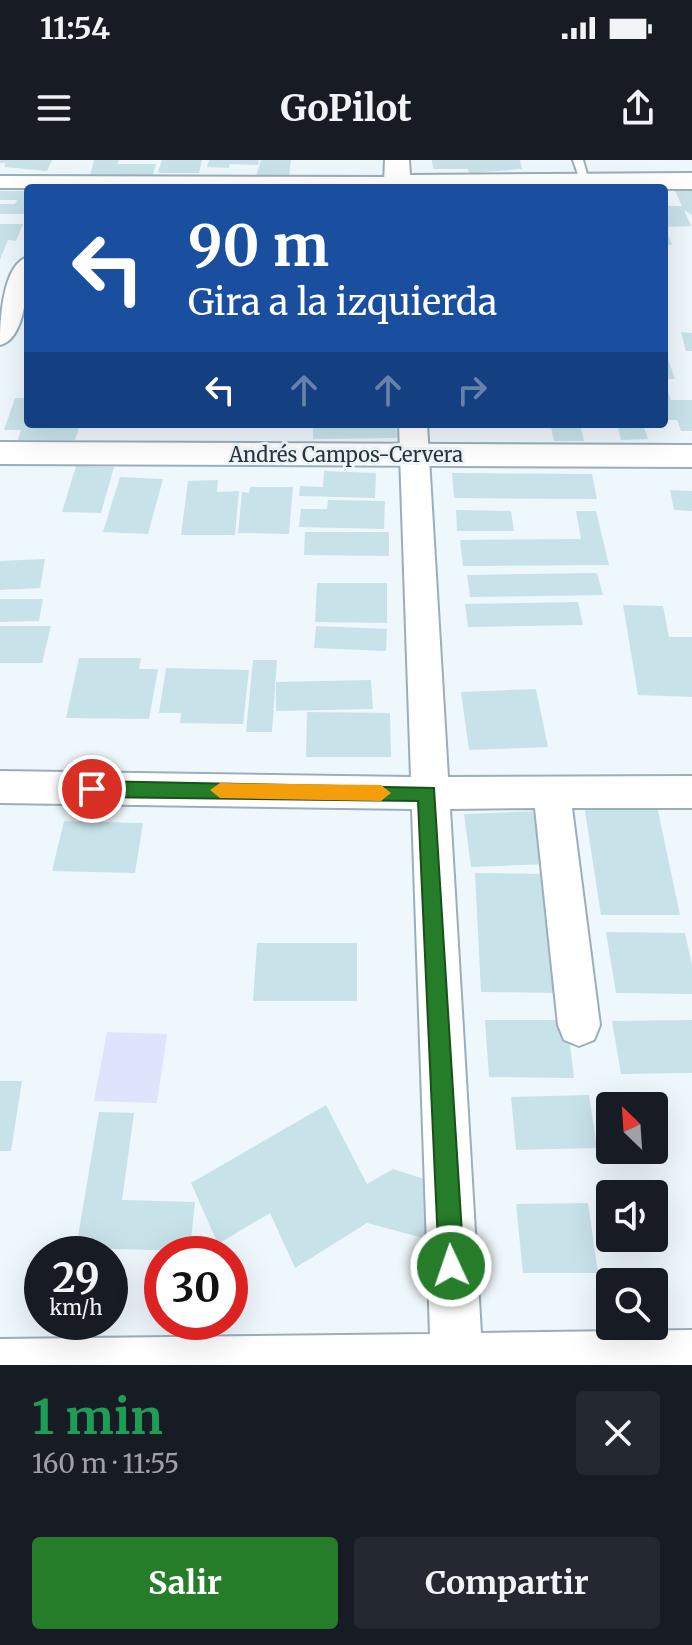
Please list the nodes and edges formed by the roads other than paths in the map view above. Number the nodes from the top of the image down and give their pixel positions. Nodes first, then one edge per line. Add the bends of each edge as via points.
1 (68, 160) edge
2 (582, 171) edge
3 (397, 177) edge
4 (692, 181) edge
5 (0, 182) edge
6 (39, 184) edge
7 (58, 184) edge
8 (100, 184) edge
9 (24, 275) edge
10 (0, 338) edge
11 (414, 439) edge
12 (0, 453) edge
13 (692, 456) edge
14 (0, 787) edge
15 (692, 792) edge
16 (427, 793) junction
17 (552, 793) junction
18 (579, 1025) dead end
19 (692, 1356) edge
20 (456, 1362) edge
21 (0, 1365) edge

1 - 7 street
2 - 3 street
2 - 4 street
3 - 8 street
5 - 6 street
9 - 10 street
11 - 12 street, Andrés Campos-Cervera
11 - 13 street, Andrés Campos-Cervera
11 - 16 street
14 - 16 street
15 - 17 street
16 - 17 street
16 - 20 street
17 - 18 street
19 - 20 street
20 - 21 street

